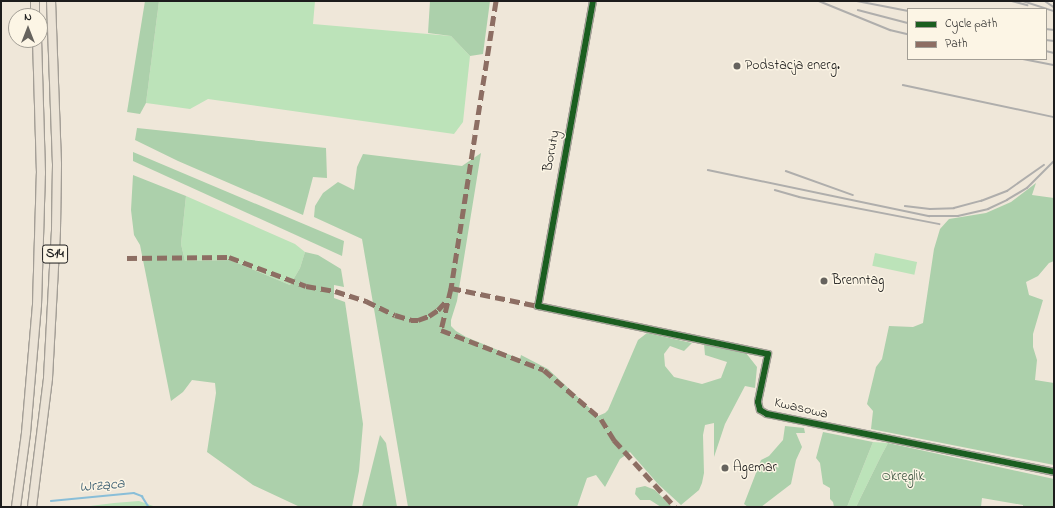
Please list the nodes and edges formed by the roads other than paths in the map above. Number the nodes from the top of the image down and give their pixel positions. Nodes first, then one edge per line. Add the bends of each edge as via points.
1 (51, 1) edge
2 (593, 1) edge
3 (37, 48) edge
4 (538, 306) joint
5 (1054, 472) edge
6 (16, 507) edge
7 (32, 507) edge

1 - 7 highway, S14 via 57,164 56,229 48,378
2 - 4 street, Boruty
3 - 6 highway, S14 via 41,173 37,305
4 - 5 street, Kwasowa via 768,354 758,402 760,410 767,414

